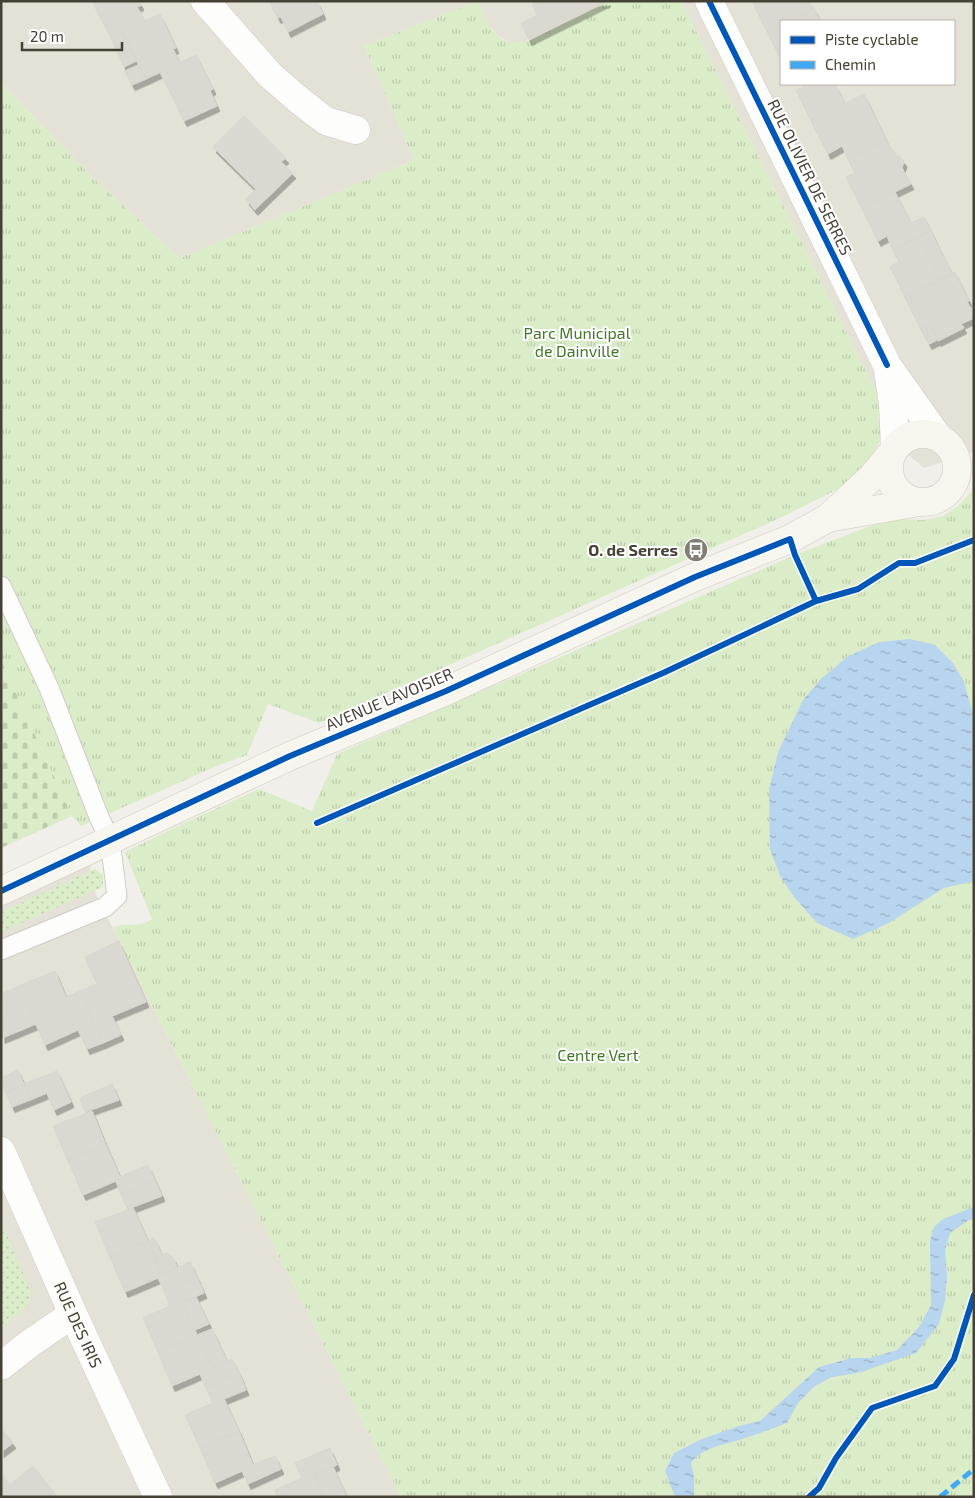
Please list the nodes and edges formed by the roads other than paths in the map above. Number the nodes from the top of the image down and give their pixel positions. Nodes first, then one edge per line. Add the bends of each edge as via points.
1 (205, 1) edge
2 (709, 1) edge
3 (356, 130) dead end
4 (887, 365) junction
5 (941, 438) junction
6 (974, 441) edge
7 (893, 451) junction
8 (974, 467) edge
9 (953, 484) junction
10 (918, 502) junction
11 (828, 518) junction
12 (1, 586) edge
13 (110, 840) junction
14 (1, 891) edge
15 (1, 950) edge
16 (1, 1150) edge
17 (73, 1314) junction
18 (1, 1366) edge
19 (158, 1497) edge

1 - 3 street via 270,75 300,101 326,121
2 - 4 street, RUE OLIVIER DE SERRES
4 - 5 street, RUE OLIVIER DE SERRES
4 - 7 street, RUE OLIVIER DE SERRES via 893,404
5 - 6 main road
5 - 7 main road via 915,434 904,439
5 - 9 main road via 955,455 957,465
7 - 10 main road via 888,465 893,486 908,499
7 - 11 main road, AVENUE LAVOISIER via 872,477
8 - 9 main road
9 - 10 main road via 935,500
10 - 11 main road, AVENUE LAVOISIER
11 - 13 main road, AVENUE LAVOISIER via 790,539 695,577 446,691 230,783
12 - 13 lane via 49,688
13 - 14 main road, AVENUE LAVOISIER
13 - 15 lane via 117,896 105,907
16 - 17 street, RUE DES IRIS
17 - 18 street
17 - 19 street, RUE DES IRIS

